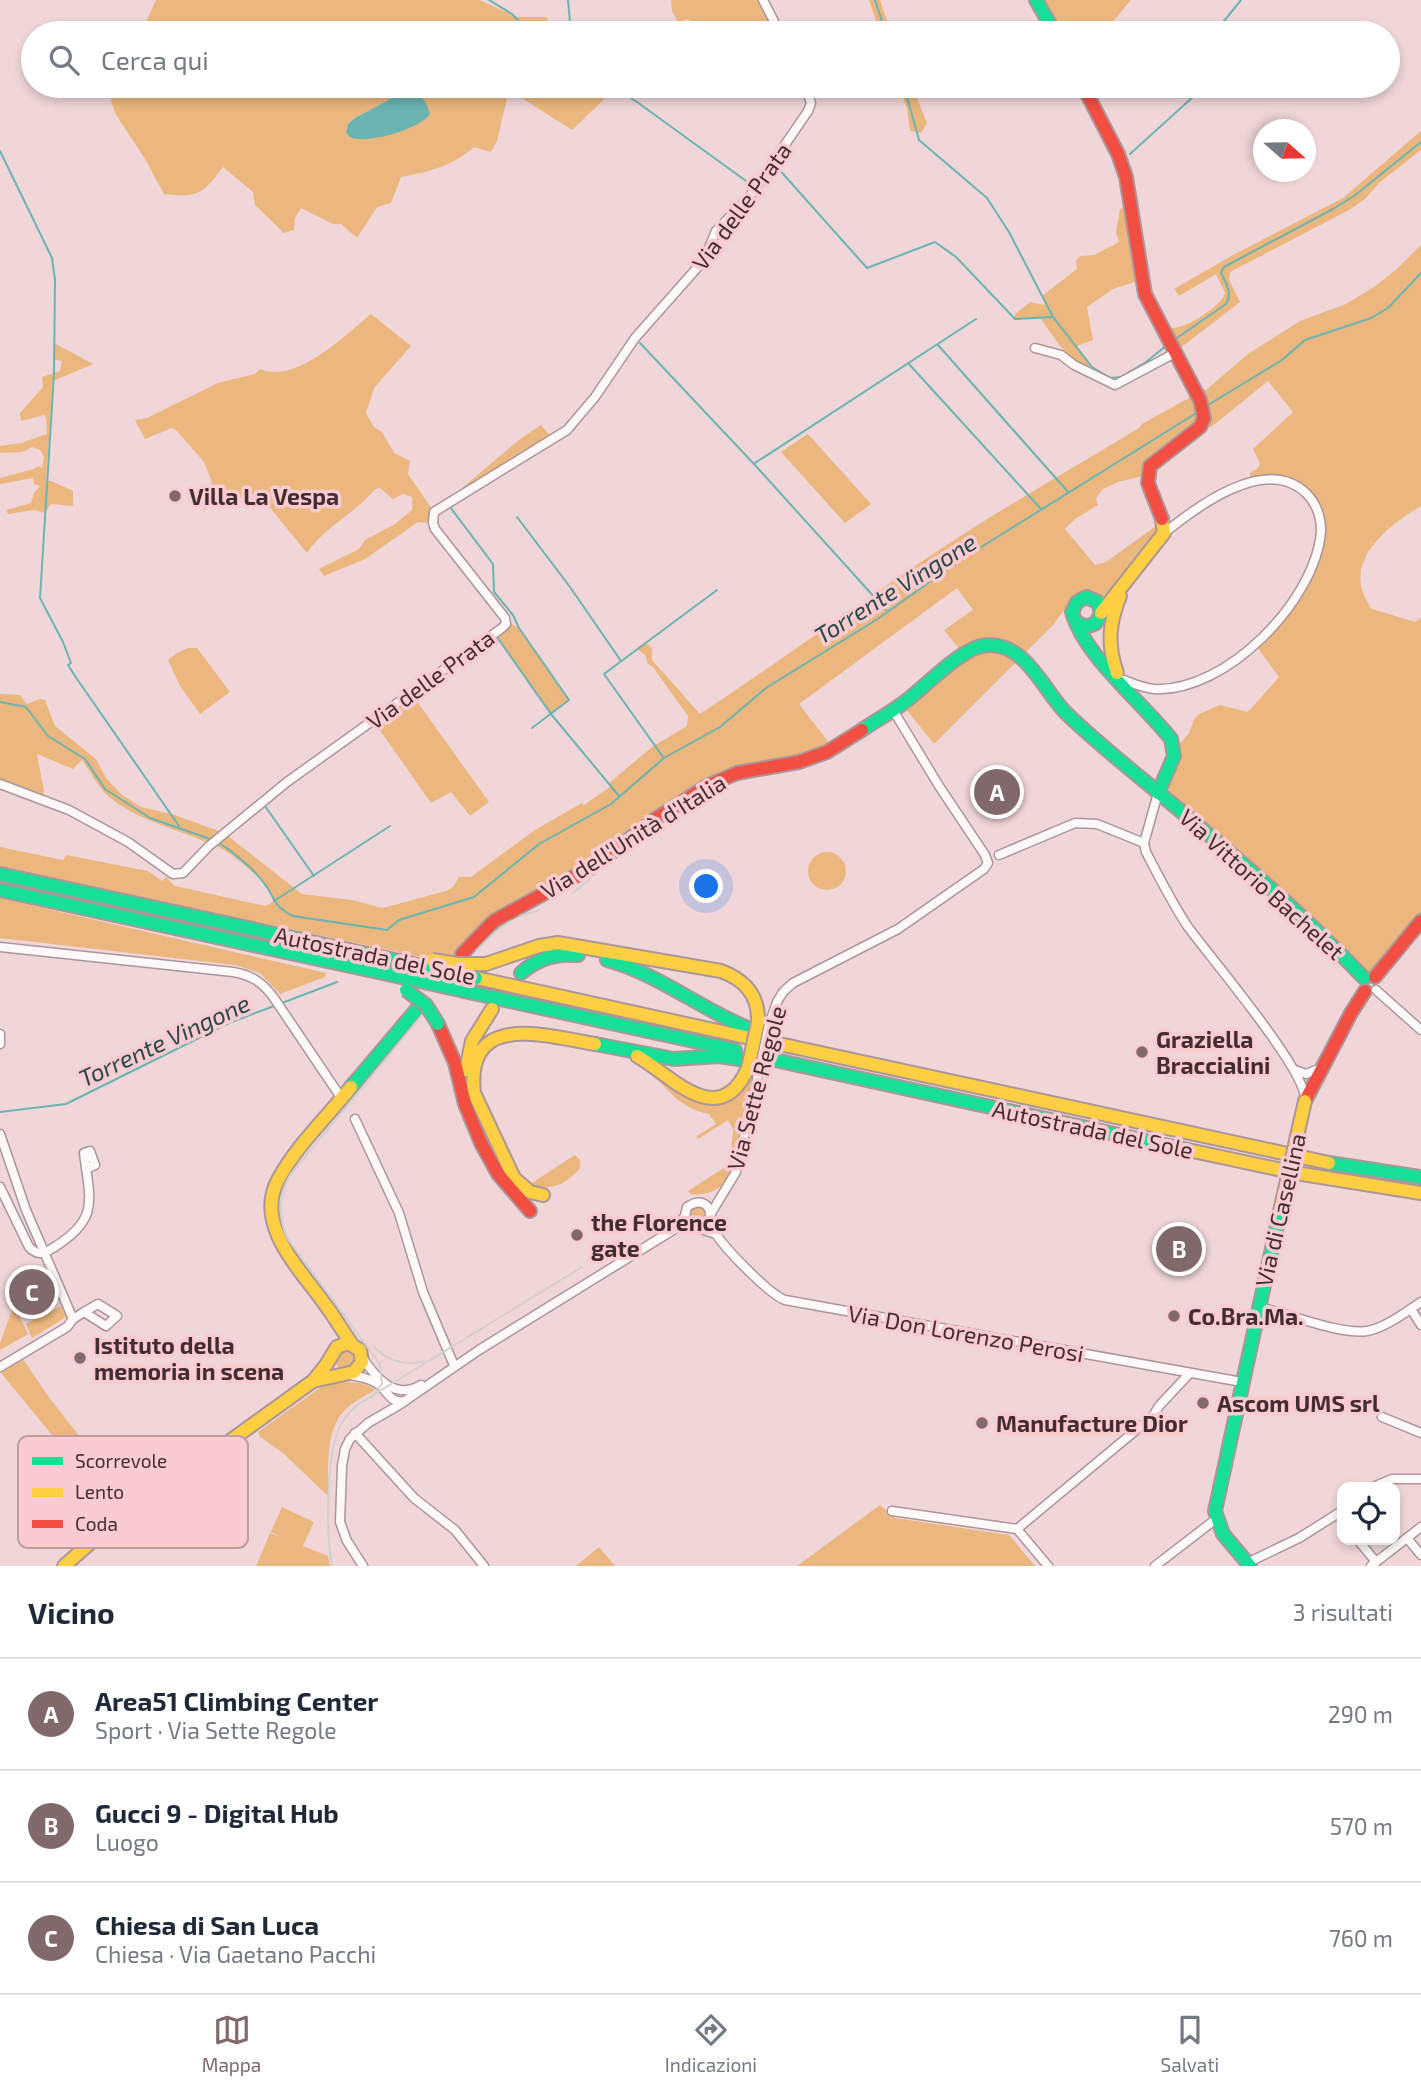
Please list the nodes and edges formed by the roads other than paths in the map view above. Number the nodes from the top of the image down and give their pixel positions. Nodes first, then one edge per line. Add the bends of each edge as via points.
1 (763, 0) edge
2 (1036, 0) edge
3 (774, 21) edge
4 (1048, 21) edge
5 (809, 98) edge
6 (1089, 98) edge
7 (1172, 347) junction
8 (1035, 348) dead end
9 (1164, 533) junction
10 (1132, 570) junction
11 (1099, 612) junction
12 (1076, 622) junction
13 (1121, 676) junction
14 (1145, 709) junction
15 (894, 710) junction
16 (0, 784) edge
17 (1158, 793) junction
18 (1144, 843) junction
19 (999, 855) dead end
20 (0, 874) edge
21 (0, 890) edge
22 (1421, 921) edge
23 (0, 947) edge
24 (292, 954) junction
25 (462, 954) dead end
26 (430, 964) junction
27 (521, 973) dead end
28 (1370, 984) junction
29 (425, 1001) dead end
30 (492, 1009) dead end
31 (1421, 1030) edge
32 (762, 1032) junction
33 (0, 1034) edge
34 (0, 1044) edge
35 (612, 1048) junction
36 (755, 1062) junction
37 (1324, 1066) junction
38 (1293, 1070) junction
39 (342, 1100) junction
40 (1305, 1101) junction
41 (355, 1119) dead end
42 (0, 1134) edge
43 (481, 1143) junction
44 (86, 1168) dead end
45 (1421, 1177) edge
46 (0, 1187) edge
47 (1421, 1193) edge
48 (543, 1195) dead end
49 (530, 1211) dead end
50 (685, 1216) junction
51 (710, 1216) junction
52 (694, 1227) junction
53 (673, 1230) junction
54 (716, 1234) junction
55 (45, 1253) junction
56 (1421, 1302) edge
57 (1258, 1307) junction
58 (1411, 1308) junction
59 (84, 1312) dead end
60 (73, 1319) junction
61 (334, 1321) junction
62 (1421, 1325) edge
63 (351, 1343) junction
64 (479, 1350) junction
65 (331, 1354) junction
66 (362, 1357) junction
67 (453, 1363) junction
68 (0, 1367) edge
69 (344, 1374) junction
70 (1189, 1374) junction
71 (313, 1381) junction
72 (1242, 1382) junction
73 (388, 1395) junction
74 (406, 1401) junction
75 (379, 1416) junction
76 (1382, 1417) dead end
77 (355, 1433) junction
78 (1421, 1433) edge
79 (237, 1436) edge
80 (1421, 1479) edge
81 (1385, 1482) edge
82 (892, 1511) dead end
83 (1337, 1517) edge
84 (1216, 1518) junction
85 (1421, 1527) edge
86 (1017, 1529) junction
87 (1407, 1538) junction
88 (1361, 1545) edge
89 (84, 1548) edge
90 (1421, 1555) edge
91 (1373, 1564) edge
92 (1249, 1565) edge
93 (64, 1566) edge
94 (363, 1566) edge
95 (484, 1566) edge
96 (1048, 1566) edge
97 (1156, 1566) edge

1 - 3 street
2 - 4 main road
5 - 16 street, Via delle Prata via 808,111 750,196 716,231 704,260 635,338 567,430 434,512 436,529 506,624 287,782 183,873 173,874 99,825
6 - 7 main road via 1126,177 1143,288
7 - 8 street via 1115,385 1061,355
7 - 9 main road via 1200,400 1204,418 1200,427 1148,471
9 - 10 main road
9 - 13 street via 1217,496 1261,480 1303,490 1314,502 1321,525 1317,553 1302,587 1278,620 1245,652 1208,675 1175,687 1152,689
10 - 11 main road
10 - 13 main road via 1109,632 1110,652
11 - 12 main road via 1088,627
11 - 12 main road via 1086,597 1072,610
11 - 13 main road via 1098,646
12 - 14 main road via 1095,653
13 - 14 main road
14 - 17 main road via 1174,747
15 - 17 main road via 974,647 1000,646 1017,655 1056,703
15 - 25 main road, Via dell'Unità d'Italia via 817,757 737,773 712,783 592,867 494,921
15 - 32 street, Via Sette Regole via 988,861 984,869 898,929 793,983 780,997
17 - 18 street
17 - 28 main road, Via Vittorio Bachelet via 1270,888
18 - 19 street via 1097,824 1074,822
18 - 38 street, Via di Casellina via 1187,925
20 - 26 main road, Autostrada del Sole via 385,958 412,956
21 - 24 main road, Autostrada del Sole
22 - 28 main road
23 - 39 street via 241,974 259,982
24 - 36 main road, Autostrada del Sole, bridge
24 - 43 main road, bridge via 406,990 422,1002 438,1024 455,1063
26 - 32 main road, Autostrada del Sole, bridge via 476,978
26 - 32 main road, bridge via 486,964 558,943 721,971 750,989
27 - 32 main road via 542,959 561,954 619,962 648,974 713,1015
28 - 31 street
28 - 37 main road
29 - 39 main road
30 - 43 main road via 474,1036 466,1064 468,1102
32 - 36 main road, bridge
32 - 45 main road, Autostrada del Sole via 834,1056 1253,1148
33 - 34 street
35 - 36 main road via 681,1060 719,1056
35 - 36 main road via 643,1059 688,1093 705,1098 732,1090
35 - 48 main road via 517,1032 491,1041 477,1060 474,1093 507,1166 521,1186
36 - 47 main road, Autostrada del Sole via 831,1072 1283,1170
36 - 51 street, Via Sette Regole via 736,1172
37 - 38 street via 1306,1074
37 - 40 main road
38 - 40 street, Via di Casellina via 1305,1091
39 - 61 main road via 280,1174 271,1209 279,1241
40 - 57 main road, Via di Casellina, bridge
41 - 67 street via 399,1213 423,1292
42 - 55 street
43 - 49 main road via 498,1174
44 - 55 street via 86,1218 71,1236
46 - 55 street via 29,1247
50 - 51 street via 690,1205 698,1202 707,1206
50 - 52 street
50 - 53 street
51 - 52 street, Via Sette Regole via 705,1225
51 - 54 street, Via Don Lorenzo Perosi
52 - 53 street
52 - 54 street, Via Don Lorenzo Perosi
53 - 64 street
54 - 70 street, Via Don Lorenzo Perosi via 764,1287 785,1300
55 - 60 street
56 - 58 street, Via di Casellina
57 - 58 street, Via di Casellina via 1363,1331
57 - 72 main road
58 - 62 street
59 - 60 street
60 - 68 street
61 - 63 main road
61 - 65 main road
63 - 65 main road via 339,1344
63 - 66 main road
64 - 67 street
64 - 74 street
65 - 69 main road via 333,1368
65 - 71 main road
66 - 67 street via 374,1375 390,1387 405,1390
66 - 69 main road via 360,1368
69 - 71 main road
69 - 73 street via 374,1381
70 - 72 street, Via Don Lorenzo Perosi
70 - 86 street via 1153,1416
71 - 79 main road
72 - 84 main road
73 - 74 street
73 - 75 street
74 - 75 street
75 - 77 street
76 - 78 street
77 - 94 street via 345,1449 340,1513 345,1537
77 - 95 street via 414,1498 455,1530
80 - 81 street
82 - 86 street
83 - 92 street
84 - 92 main road via 1223,1535
84 - 97 street
85 - 87 street
86 - 96 street
87 - 90 street
87 - 91 street
88 - 91 street
89 - 93 main road

